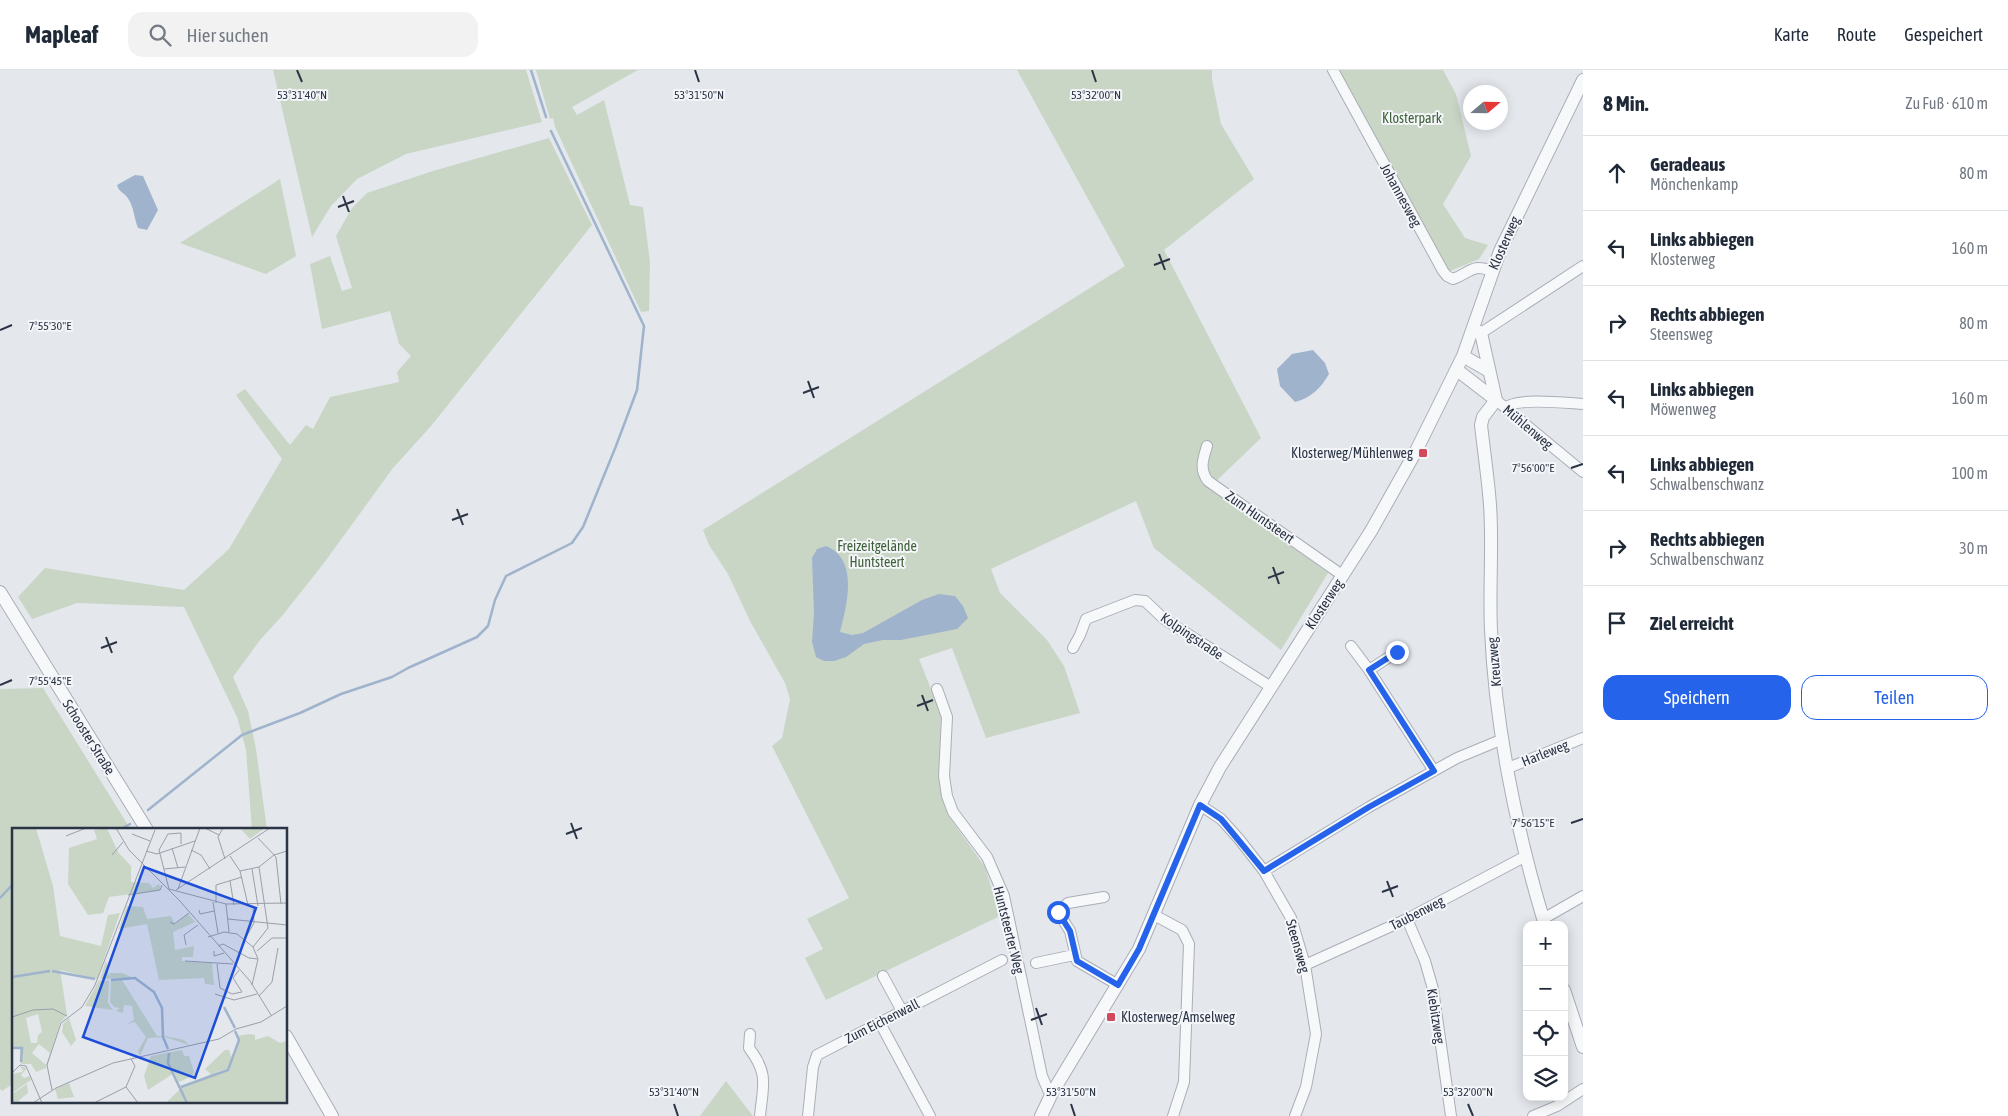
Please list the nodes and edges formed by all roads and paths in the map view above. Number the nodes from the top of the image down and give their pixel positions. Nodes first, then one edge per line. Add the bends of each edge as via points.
1 (1333, 70) edge
2 (1583, 80) edge
3 (1583, 266) edge
4 (1492, 271) junction
5 (1477, 331) junction
6 (1463, 356) junction
7 (1457, 370) junction
8 (1489, 371) junction
9 (1500, 404) junction
10 (1583, 404) edge
11 (1207, 446) dead end
12 (1583, 472) edge
13 (1342, 575) junction
14 (0, 592) edge
15 (1351, 646) dead end
16 (1073, 648) dead end
17 (1397, 652) dead end
18 (1369, 670) junction
19 (1271, 687) junction
20 (936, 689) dead end
21 (1583, 738) edge
22 (1503, 739) junction
23 (1508, 768) junction
24 (1434, 771) junction
25 (1200, 805) junction
26 (146, 828) edge
27 (1526, 856) junction
28 (1264, 871) junction
29 (1583, 896) edge
30 (1104, 897) dead end
31 (1154, 915) junction
32 (1408, 919) junction
33 (1544, 921) edge
34 (1546, 921) edge
35 (1074, 955) junction
36 (1002, 960) dead end
37 (1036, 963) dead end
38 (1304, 965) junction
39 (883, 976) dead end
40 (1118, 985) junction
41 (1568, 1001) edge
42 (902, 1011) junction
43 (880, 1023) junction
44 (750, 1034) dead end
45 (288, 1039) edge
46 (1582, 1040) edge
47 (1583, 1089) edge
48 (1052, 1093) junction
49 (332, 1116) edge
50 (760, 1116) edge
51 (808, 1116) edge
52 (930, 1116) edge
53 (1040, 1116) edge
54 (1173, 1116) edge
55 (1295, 1116) edge
56 (1451, 1116) edge
57 (1533, 1116) edge

1 - 4 street, Johannesweg via 1443,271 1453,278 1475,268
2 - 4 street, Klosterweg
3 - 5 street
4 - 5 street, Klosterweg
5 - 6 street, Klosterweg
5 - 8 street, Mühlenweg
6 - 7 street, Klosterweg
6 - 8 street
7 - 9 street, Mühlenweg
7 - 13 street, Klosterweg via 1401,481
8 - 9 street, Mühlenweg
9 - 10 street
9 - 12 street, Mühlenweg
9 - 22 street, Kreuzweg via 1483,417 1481,425 1490,505 1491,631
11 - 13 street, Zum Huntsteert via 1202,463 1208,481
13 - 19 street, Klosterweg
14 - 26 street, Schooster Straße
15 - 18 street
16 - 19 street, Kolpingstraße via 1086,619 1135,600 1145,601 1164,619
17 - 18 street
18 - 24 street
19 - 25 street, Klosterweg
20 - 48 street, Huntsteerter Weg via 947,717 944,776 947,796 953,812 987,856 1004,896 1042,1076
21 - 23 street, Harleweg
22 - 23 street, Kreuzweg
22 - 24 street
23 - 27 street, Kreuzweg
24 - 28 street
25 - 28 street, Steensweg via 1221,819
25 - 31 street, Klosterweg
27 - 32 street, Taubenweg
27 - 33 street, Kreuzweg
28 - 38 street, Steensweg via 1291,918
29 - 34 street
30 - 35 street via 1068,903 1058,912 1070,931
31 - 40 street, Klosterweg
31 - 54 street via 1182,930 1189,944 1184,1082
32 - 38 street, Taubenweg
32 - 56 street, Kiebitzweg via 1433,989
35 - 37 street
35 - 40 street via 1077,961
36 - 42 street, Zum Eichenwall
38 - 55 street, Steensweg via 1316,1034 1306,1087
39 - 42 street
40 - 48 street, Klosterweg
41 - 46 street
42 - 43 street, Zum Eichenwall
43 - 51 street, Zum Eichenwall via 817,1055
43 - 52 street
44 - 50 street via 749,1048 764,1074
45 - 49 street
47 - 57 street via 1557,1106
48 - 53 street, Klosterweg

